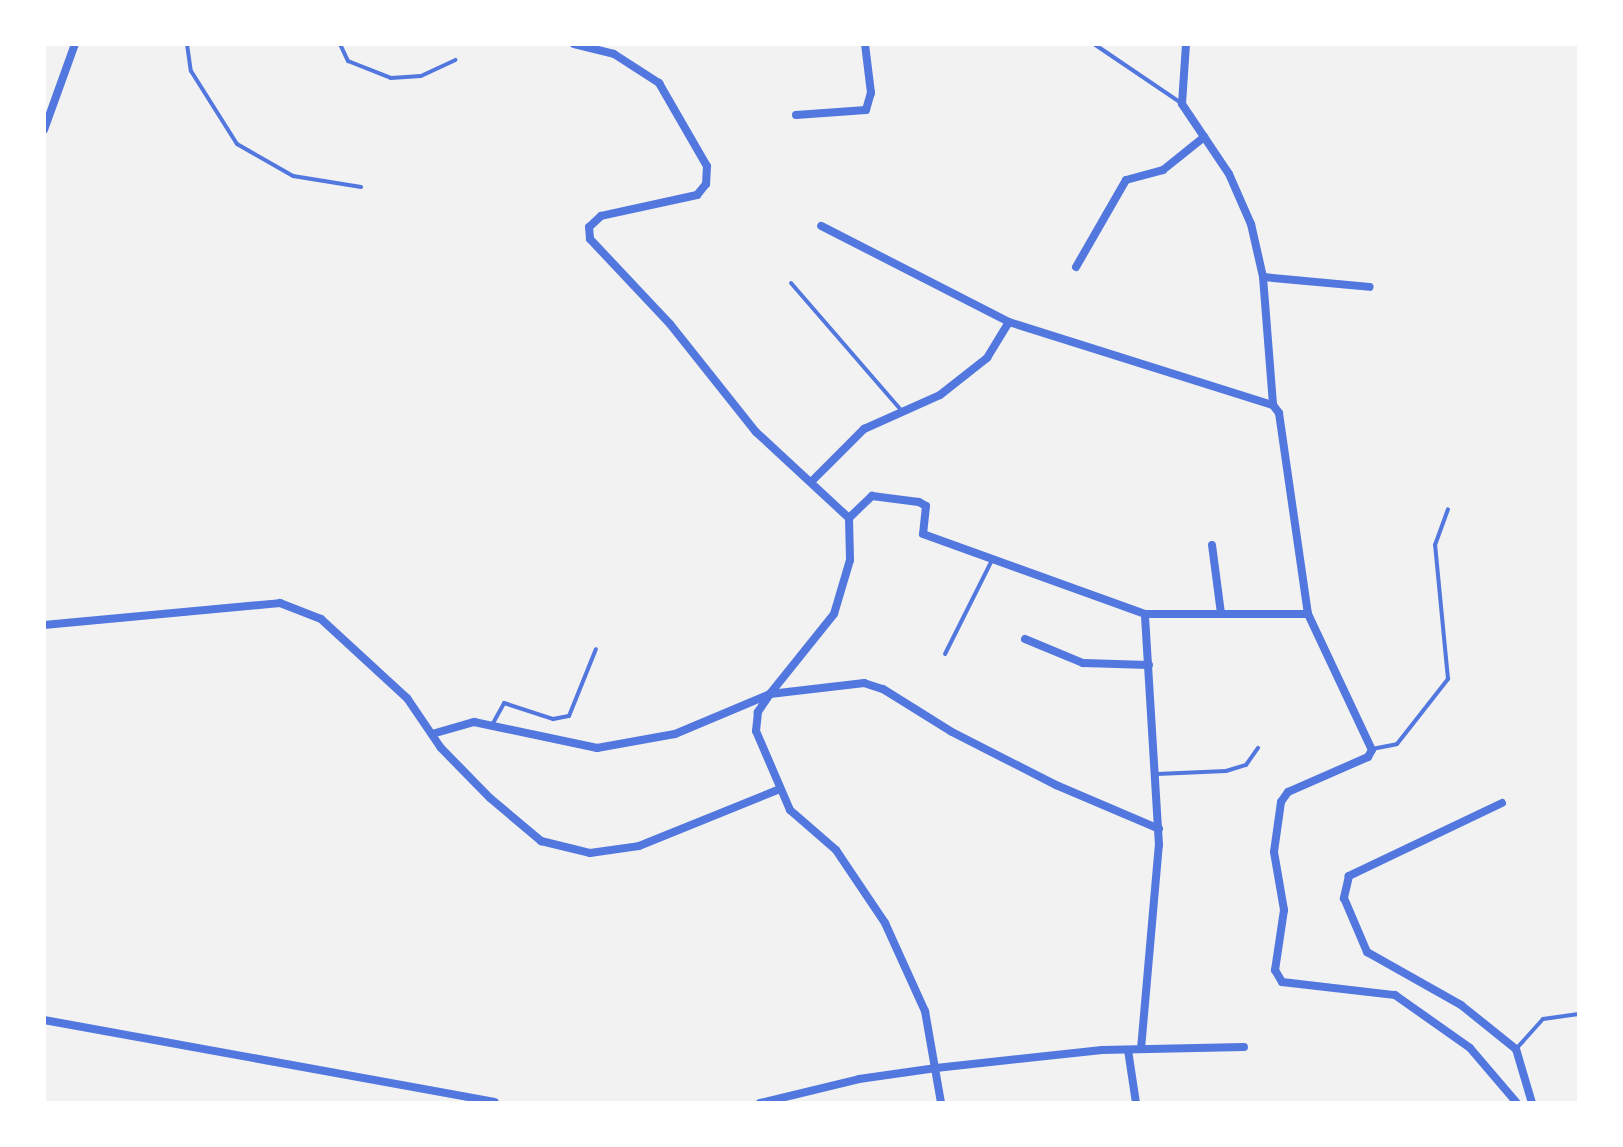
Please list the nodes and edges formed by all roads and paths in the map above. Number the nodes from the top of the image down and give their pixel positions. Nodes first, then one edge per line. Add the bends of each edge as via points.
1 (75, 44) edge
2 (187, 44) edge
3 (340, 44) edge
4 (574, 44) edge
5 (865, 44) edge
6 (1094, 44) edge
7 (1186, 44) edge
8 (455, 60) dead end
9 (1182, 104) junction
10 (796, 115) dead end
11 (44, 130) edge
12 (1204, 137) junction
13 (361, 187) dead end
14 (821, 226) dead end
15 (1076, 267) dead end
16 (1263, 277) junction
17 (791, 283) dead end
18 (1370, 287) dead end
19 (1009, 322) junction
20 (1273, 405) junction
21 (902, 411) junction
22 (812, 481) junction
23 (1448, 509) dead end
24 (849, 518) junction
25 (1212, 545) dead end
26 (992, 560) junction
27 (1221, 613) junction
28 (1145, 614) junction
29 (1308, 614) junction
30 (44, 625) edge
31 (1025, 639) dead end
32 (596, 649) dead end
33 (945, 654) dead end
34 (1149, 665) junction
35 (770, 694) junction
36 (492, 726) junction
37 (432, 734) junction
38 (1258, 748) dead end
39 (1372, 750) junction
40 (1157, 774) junction
41 (780, 789) junction
42 (1502, 803) dead end
43 (1159, 829) junction
44 (1579, 1014) edge
45 (44, 1020) edge
46 (1244, 1047) dead end
47 (1141, 1049) junction
48 (1516, 1049) junction
49 (1128, 1050) junction
50 (936, 1068) junction
51 (495, 1102) edge
52 (760, 1103) edge
53 (941, 1103) edge
54 (1136, 1103) edge
55 (1517, 1103) edge
56 (1532, 1103) edge

1 - 11 street
2 - 13 lane via 191,71 237,144 293,176
3 - 8 lane via 348,61 391,78 421,76
4 - 22 street via 614,54 659,83 707,166 706,184 697,195 601,216 589,227 590,239 670,324 756,432
5 - 10 street via 871,93 866,110
6 - 9 lane
7 - 9 street
9 - 12 street
12 - 15 street via 1163,170 1126,180
12 - 16 street via 1229,174 1251,224
14 - 19 street
16 - 18 street
16 - 20 street
17 - 21 lane
19 - 20 street
19 - 21 street via 987,358 940,395
20 - 29 street via 1279,413
21 - 22 street via 864,429
22 - 24 street
23 - 39 lane via 1435,545 1448,679 1397,744
24 - 26 street via 872,496 919,502 926,506 923,534
24 - 35 street via 850,560 834,614
25 - 27 street
26 - 28 street
26 - 33 lane
27 - 28 street
27 - 29 street
28 - 34 street
29 - 39 street
30 - 37 street via 280,603 321,619 407,698
31 - 34 street via 1083,663
32 - 36 lane via 569,716 553,719 504,703
34 - 40 street
35 - 36 street via 675,734 597,748
35 - 41 street via 758,712 756,731
35 - 43 street via 864,683 883,689 952,732 1056,785
36 - 37 street via 474,722
37 - 41 street via 490,798 541,841 590,853 639,846
38 - 40 lane via 1246,765 1226,771
39 - 55 street via 1368,757 1288,792 1281,802 1274,852 1284,910 1275,970 1282,982 1395,995 1470,1048
40 - 43 street
41 - 50 street via 790,810 836,850 885,923 925,1011
42 - 48 street via 1349,876 1344,898 1367,952 1461,1005
43 - 47 street via 1154,956
44 - 48 lane via 1543,1019
45 - 51 street
46 - 47 street
47 - 49 street
48 - 56 street
49 - 50 street
49 - 54 street
50 - 52 street via 859,1079
50 - 53 street

